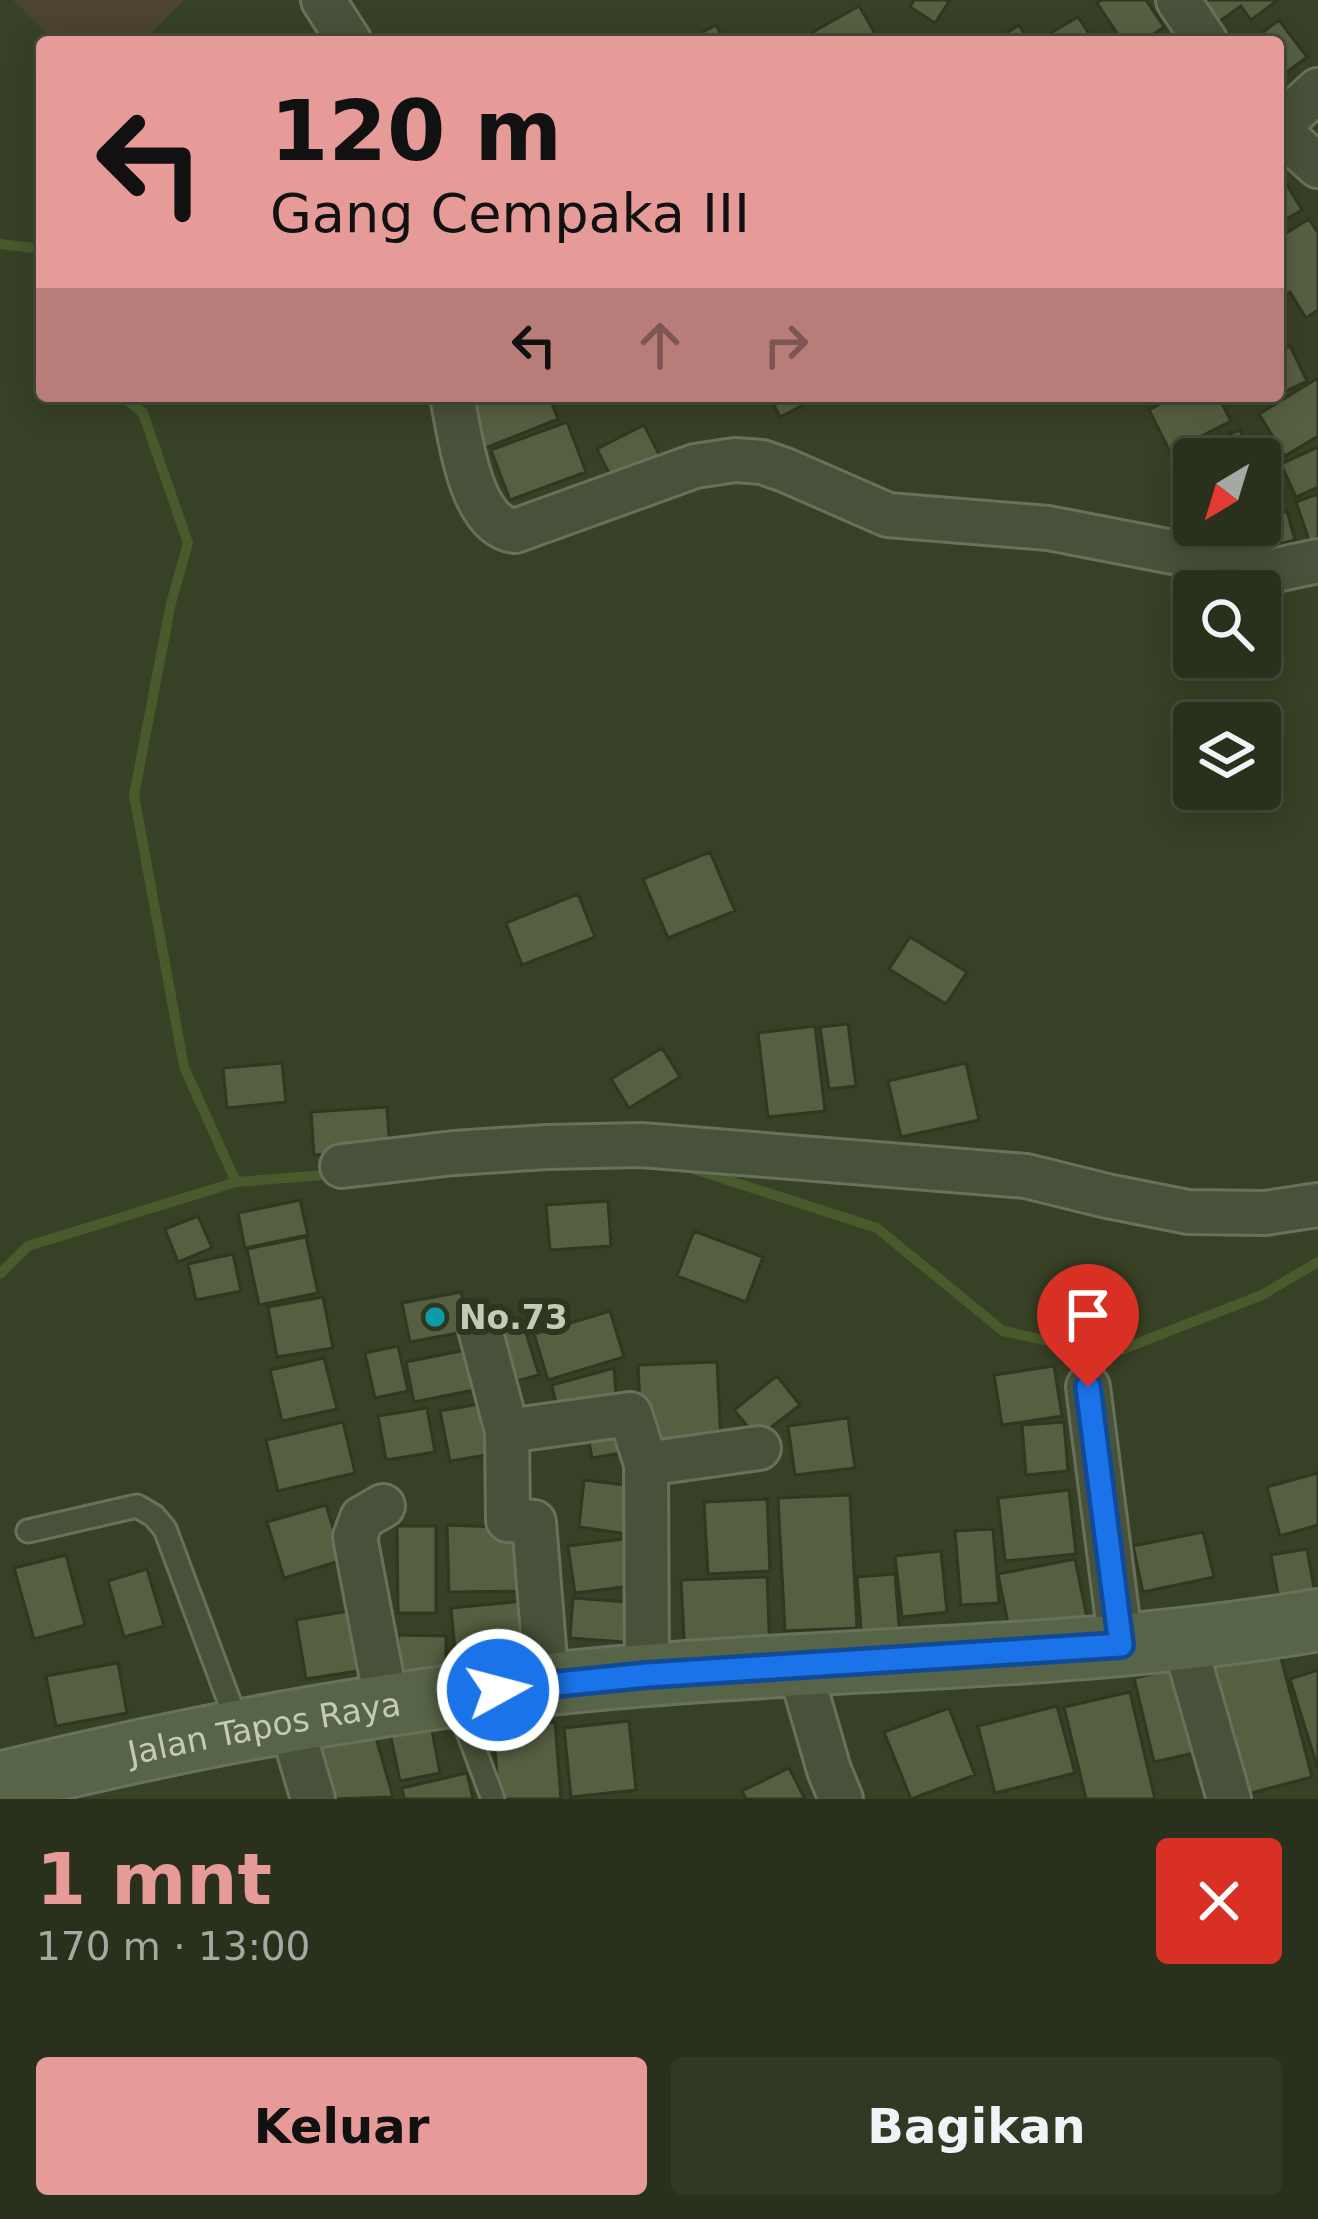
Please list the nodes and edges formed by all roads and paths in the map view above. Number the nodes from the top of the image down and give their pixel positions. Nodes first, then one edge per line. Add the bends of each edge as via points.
1 (323, 0) edge
2 (1178, 0) edge
3 (346, 36) edge
4 (1202, 36) edge
5 (1318, 90) edge
6 (1284, 123) edge
7 (1284, 135) edge
8 (1318, 166) edge
9 (453, 402) edge
10 (1318, 561) edge
11 (342, 1166) dead end
12 (1318, 1205) edge
13 (480, 1329) dead end
14 (1088, 1387) dead end
15 (507, 1431) junction
16 (759, 1448) dead end
17 (646, 1464) junction
18 (383, 1506) dead end
19 (28, 1531) dead end
20 (1318, 1620) edge
21 (1183, 1638) junction
22 (1121, 1645) junction
23 (799, 1666) junction
24 (647, 1675) junction
25 (547, 1685) junction
26 (454, 1696) junction
27 (387, 1705) junction
28 (265, 1726) junction
29 (0, 1783) edge
30 (313, 1799) edge
31 (493, 1799) edge
32 (841, 1799) edge
33 (1229, 1799) edge

1 - 3 street
2 - 4 street
5 - 6 street
7 - 8 street
9 - 10 street via 471,482 486,513 506,530 735,460 785,470 888,515 1048,528 1271,572
11 - 12 street via 641,1145 1026,1175 1188,1212 1265,1214
13 - 15 street
14 - 22 street
15 - 17 street via 630,1414
15 - 25 street via 508,1520 534,1522
16 - 17 street
17 - 24 street
18 - 27 street via 362,1518 355,1537
19 - 28 lane via 137,1506 154,1516
20 - 21 main road, Jalan Tapos Raya
21 - 22 main road, Jalan Tapos Raya
21 - 33 street
22 - 23 main road, Jalan Tapos Raya
23 - 24 main road, Jalan Tapos Raya
23 - 32 street
24 - 25 main road, Jalan Tapos Raya
25 - 26 main road, Jalan Tapos Raya
26 - 27 main road, Jalan Tapos Raya
26 - 31 lane
27 - 28 main road, Jalan Tapos Raya
28 - 29 main road, Jalan Tapos Raya
28 - 30 street

